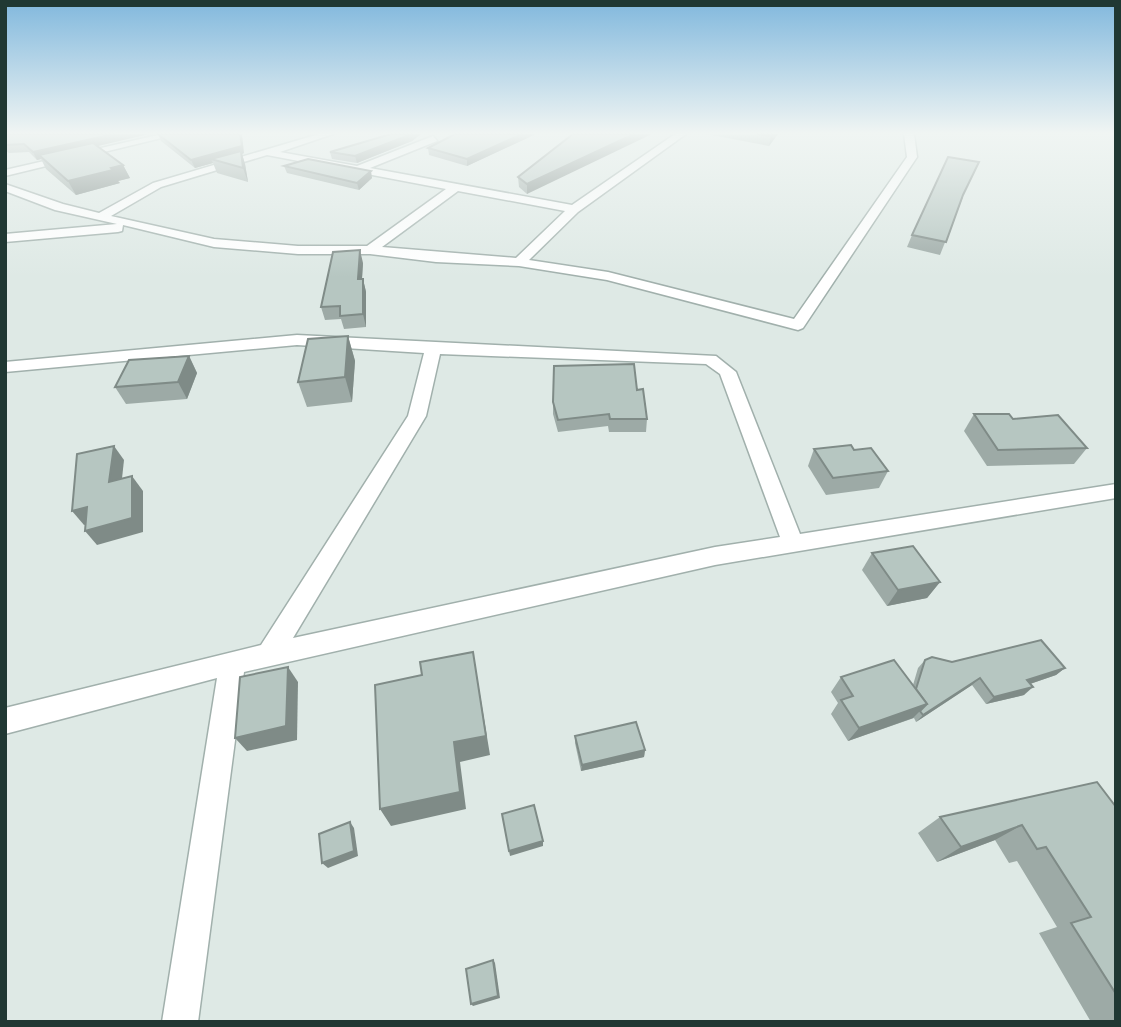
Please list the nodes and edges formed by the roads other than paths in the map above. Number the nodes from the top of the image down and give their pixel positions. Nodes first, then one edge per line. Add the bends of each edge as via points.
1 (167, 182) edge
2 (429, 182) edge
3 (613, 182) edge
4 (895, 182) edge
5 (5, 187) edge
6 (456, 187) junction
7 (574, 209) junction
8 (100, 217) junction
9 (136, 226) junction
10 (5, 238) edge
11 (370, 250) junction
12 (519, 262) junction
13 (433, 349) junction
14 (5, 367) edge
15 (1116, 491) edge
16 (792, 541) junction
17 (269, 655) junction
18 (232, 663) junction
19 (5, 721) edge
20 (180, 1022) edge

1 - 8 street
2 - 6 street
3 - 7 street
4 - 12 street via 798,324 608,276
5 - 8 street
6 - 7 street
6 - 11 street
7 - 12 street
8 - 9 street
9 - 10 street
9 - 11 street via 214,243
11 - 12 street
13 - 14 street via 297,340
13 - 16 street via 710,359 728,373
13 - 17 street via 417,416
15 - 16 street
16 - 17 street
17 - 18 street
18 - 19 street
18 - 20 street

